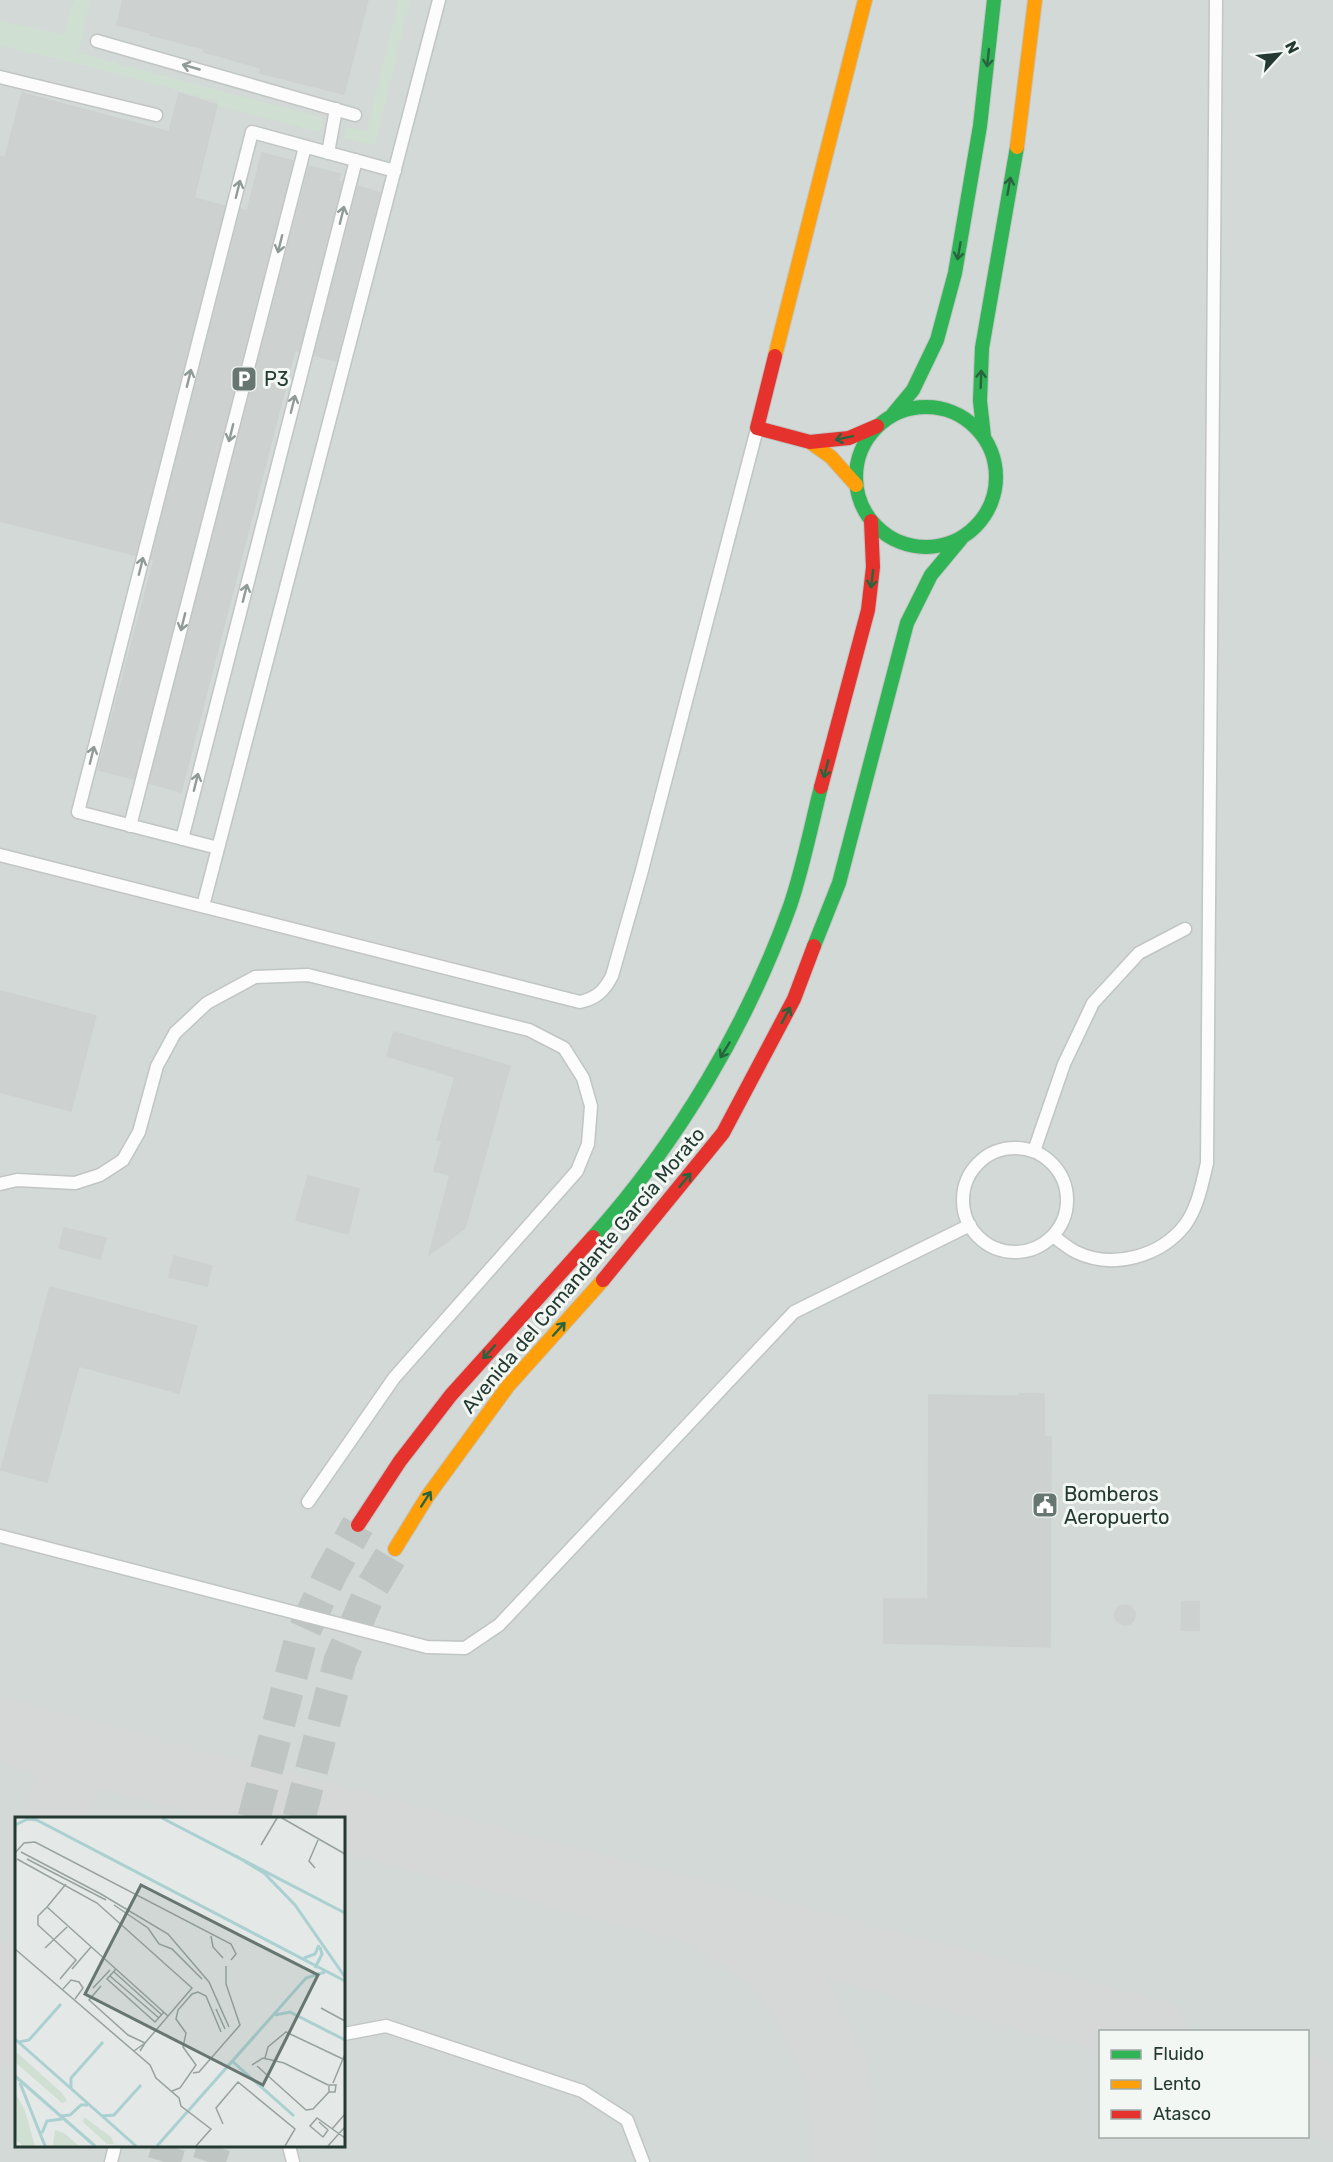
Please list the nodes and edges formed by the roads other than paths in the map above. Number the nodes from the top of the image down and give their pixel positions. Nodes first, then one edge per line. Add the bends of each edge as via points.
1 (439, 0) edge
2 (865, 0) edge
3 (994, 0) edge
4 (1035, 0) edge
5 (1216, 0) edge
6 (98, 41) dead end
7 (0, 77) edge
8 (336, 109) junction
9 (156, 115) dead end
10 (356, 115) dead end
11 (305, 147) junction
12 (328, 153) junction
13 (356, 160) junction
14 (395, 171) junction
15 (893, 414) junction
16 (877, 426) junction
17 (758, 428) junction
18 (984, 437) junction
19 (810, 442) junction
20 (856, 485) junction
21 (871, 521) junction
22 (961, 539) junction
23 (130, 826) junction
24 (182, 839) junction
25 (218, 848) junction
26 (0, 855) edge
27 (203, 906) junction
28 (1185, 929) dead end
29 (1034, 1151) junction
30 (0, 1184) edge
31 (970, 1225) junction
32 (1053, 1236) junction
33 (308, 1502) dead end
34 (358, 1525) tunnel mouth
35 (0, 1536) edge
36 (395, 1549) tunnel mouth
37 (345, 2034) edge
38 (115, 2147) edge
39 (289, 2147) edge
40 (111, 2162) edge
41 (293, 2162) edge
42 (643, 2162) edge

1 - 14 lane
2 - 17 main road
3 -> 15 main road via 980,126 955,273 937,340 913,390
18 -> 4 main road via 981,348 1021,122
5 - 32 lane via 1206,1163 1201,1191 1186,1224 1166,1245 1139,1258 1103,1259 1077,1252
8 -> 6 lane
7 - 9 lane
8 - 10 lane
8 - 12 lane
11 - 12 lane
11 -> 23 lane
23 -> 11 lane via 78,812 252,132
12 - 13 lane
13 - 14 lane
24 -> 13 lane
14 - 25 lane
15 - 16 main road
15 - 18 main road via 912,407 933,406 952,411
16 -> 19 main road via 849,438
16 - 20 main road via 856,463
17 - 19 main road
17 - 27 lane via 641,874 612,976 604,990 580,1002
18 - 22 main road via 994,458 997,482 992,504 979,524
19 - 20 main road via 831,457
20 - 21 main road
21 - 22 main road via 885,535 922,548
21 -> 34 main road, Avenida del Comandante García Morato via 873,567 868,610 790,905 741,1022 676,1130 618,1209 451,1395 400,1461
36 -> 22 main road, Avenida del Comandante García Morato via 427,1497 508,1386 623,1257 723,1132 795,999 838,883 907,623 932,575
23 - 24 lane
24 - 25 lane
25 - 27 lane
26 - 27 lane
28 - 29 lane via 1139,953 1093,1003 1064,1064
29 - 31 lane via 998,1151 982,1160 964,1190 964,1208
29 - 32 lane via 1048,1160 1066,1188 1063,1221
30 - 33 lane via 17,1180 75,1183 100,1175 123,1160 139,1132 157,1066 175,1033 207,1003 255,977 308,975 529,1030 564,1048 583,1078 591,1106 588,1144 576,1171 394,1378
31 - 32 lane via 980,1238 1009,1252 1040,1246
31 - 35 lane via 794,1312 499,1625 465,1648 427,1647
37 - 42 lane via 386,2026 582,2091 627,2120
38 - 40 lane
39 - 41 lane

